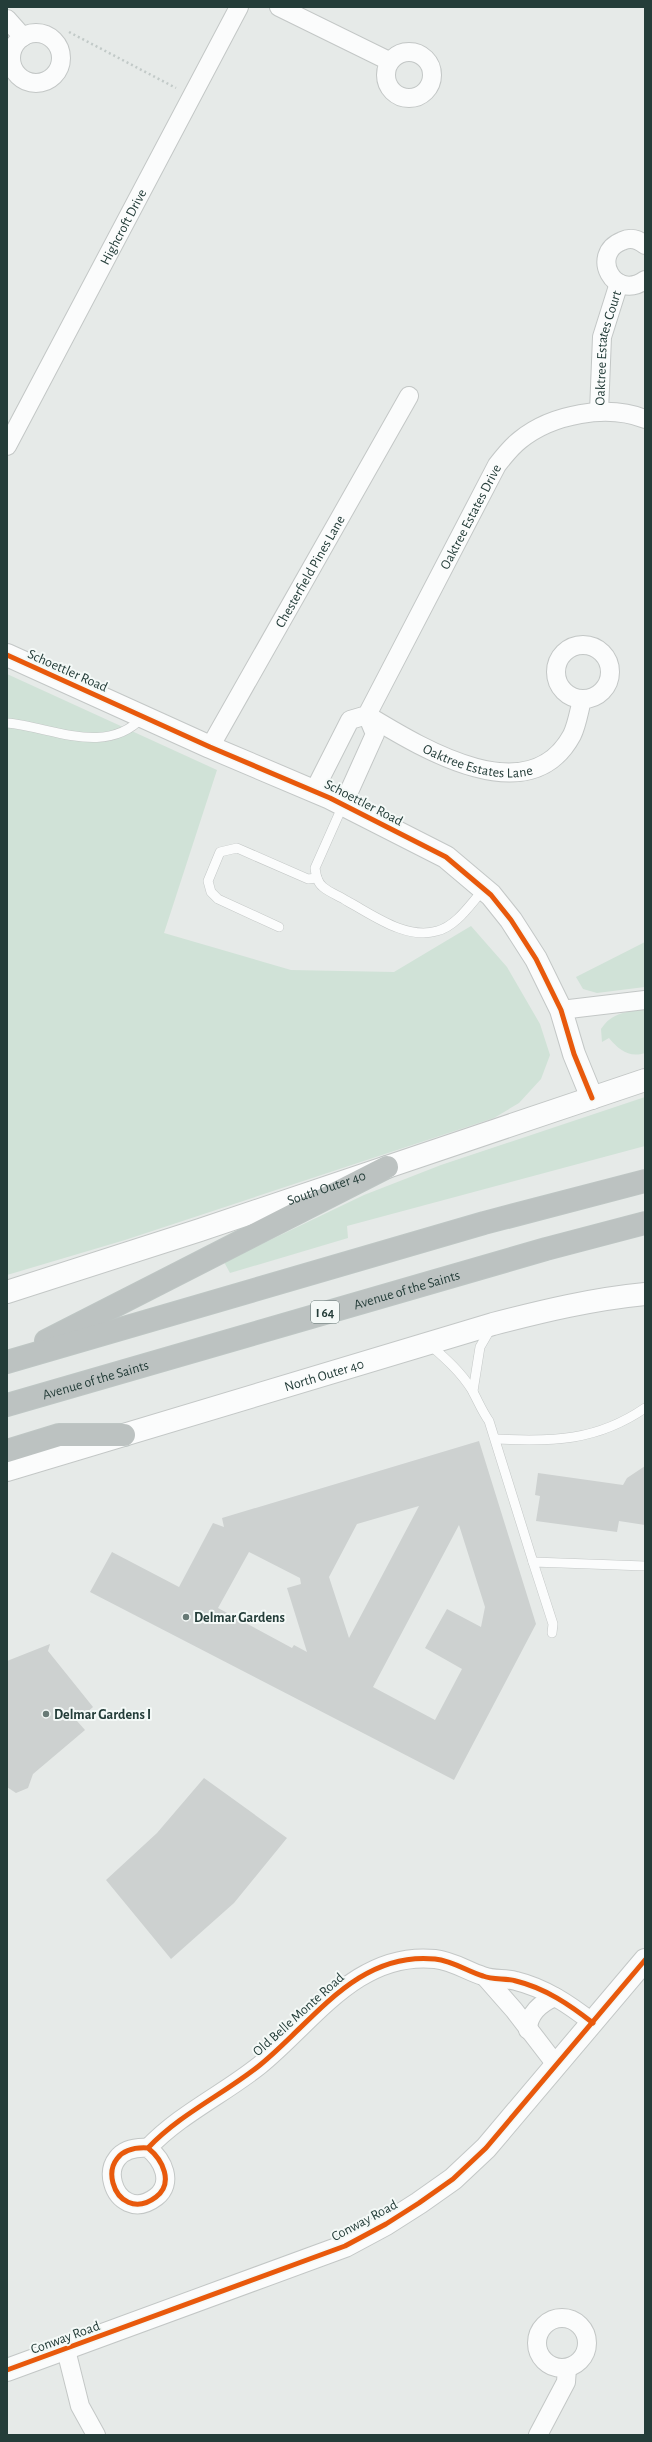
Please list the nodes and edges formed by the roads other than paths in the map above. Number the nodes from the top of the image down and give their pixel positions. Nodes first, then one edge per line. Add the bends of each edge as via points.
1 (239, 7) edge
2 (279, 7) edge
3 (7, 19) edge
4 (23, 37) dead end
5 (390, 61) dead end
6 (645, 245) edge
7 (645, 280) edge
8 (619, 283) junction
9 (409, 396) dead end
10 (600, 412) junction
11 (645, 419) edge
12 (7, 446) edge
13 (7, 655) edge
14 (582, 700) dead end
15 (367, 715) junction
16 (143, 716) junction
17 (7, 723) edge
18 (210, 747) junction
19 (314, 791) junction
20 (343, 805) junction
21 (317, 878) junction
22 (484, 889) junction
23 (279, 927) dead end
24 (645, 1000) edge
25 (561, 1010) junction
26 (645, 1080) edge
27 (592, 1098) junction
28 (387, 1168) junction
29 (645, 1181) edge
30 (645, 1223) edge
31 (7, 1292) edge
32 (645, 1294) edge
33 (493, 1324) junction
34 (428, 1343) junction
35 (7, 1362) edge
36 (473, 1391) junction
37 (7, 1405) edge
38 (645, 1408) edge
39 (124, 1435) junction
40 (496, 1439) junction
41 (7, 1451) edge
42 (7, 1470) edge
43 (533, 1562) junction
44 (645, 1566) edge
45 (552, 1633) dead end
46 (645, 1960) edge
47 (485, 1977) junction
48 (555, 1996) junction
49 (593, 2023) junction
50 (528, 2030) junction
51 (557, 2066) junction
52 (148, 2148) dead end
53 (66, 2350) junction
54 (567, 2368) dead end
55 (7, 2370) edge
56 (96, 2435) edge
57 (538, 2435) edge

1 - 12 street, Highcroft Drive
2 - 5 street
3 - 4 street
6 - 8 street, Oaktree Estates Court via 633,239 625,239 611,248 607,255 607,267 612,278
7 - 8 street, Oaktree Estates Court via 633,286
8 - 10 street, Oaktree Estates Court via 602,337
9 - 18 street, Chesterfield Pines Lane
10 - 11 street, Oaktree Estates Drive via 635,415
10 - 15 street, Oaktree Estates Drive via 568,416 541,427 520,440 497,465
13 - 16 street, Schoettler Road
14 - 15 street, Oaktree Estates Lane via 572,734 561,750 532,769 514,773 493,773 471,768 394,732
15 - 19 street via 350,720
15 - 20 street via 375,734
16 - 17 lane via 124,732 95,738
16 - 18 street, Schoettler Road
18 - 19 street, Schoettler Road
19 - 20 street, Schoettler Road
20 - 21 lane via 316,868
20 - 22 street, Schoettler Road via 446,857
21 - 22 lane via 323,887 378,918 406,930 437,932 450,926
21 - 23 lane via 308,879 237,848 220,852 208,881 212,892 218,899
22 - 25 street, Schoettler Road via 511,920 524,940
24 - 25 street
25 - 27 street, Schoettler Road via 574,1054
26 - 27 street, South Outer 40
27 - 28 street, South Outer 40
28 - 31 street, South Outer 40
28 - 35 highway
29 - 35 highway via 484,1223
30 - 37 highway, Avenue of the Saints / I 64 via 539,1251
32 - 33 street, North Outer 40 via 562,1306
33 - 34 street, North Outer 40
33 - 36 lane via 480,1347
34 - 36 lane via 459,1372
34 - 39 street, North Outer 40
36 - 40 lane
38 - 40 lane via 599,1432 569,1439
39 - 41 highway via 59,1435
39 - 42 street, North Outer 40
40 - 43 lane
43 - 44 lane
43 - 45 lane via 553,1624
46 - 49 street, Conway Road
47 - 48 street, Old Belle Monte Road via 516,1980
47 - 50 street, Old Belle Monte Road
47 - 52 street, Old Belle Monte Road via 460,1966 436,1960 413,1959 384,1964 356,1978 333,1995 267,2059 219,2096 162,2134
48 - 49 street, Old Belle Monte Road
48 - 50 street via 530,2017
49 - 51 street, Conway Road
50 - 51 street, Old Belle Monte Road
51 - 53 street, Conway Road via 486,2148 454,2179 386,2224 345,2246
53 - 55 street, Conway Road
53 - 56 street via 80,2406
54 - 57 street via 566,2382

